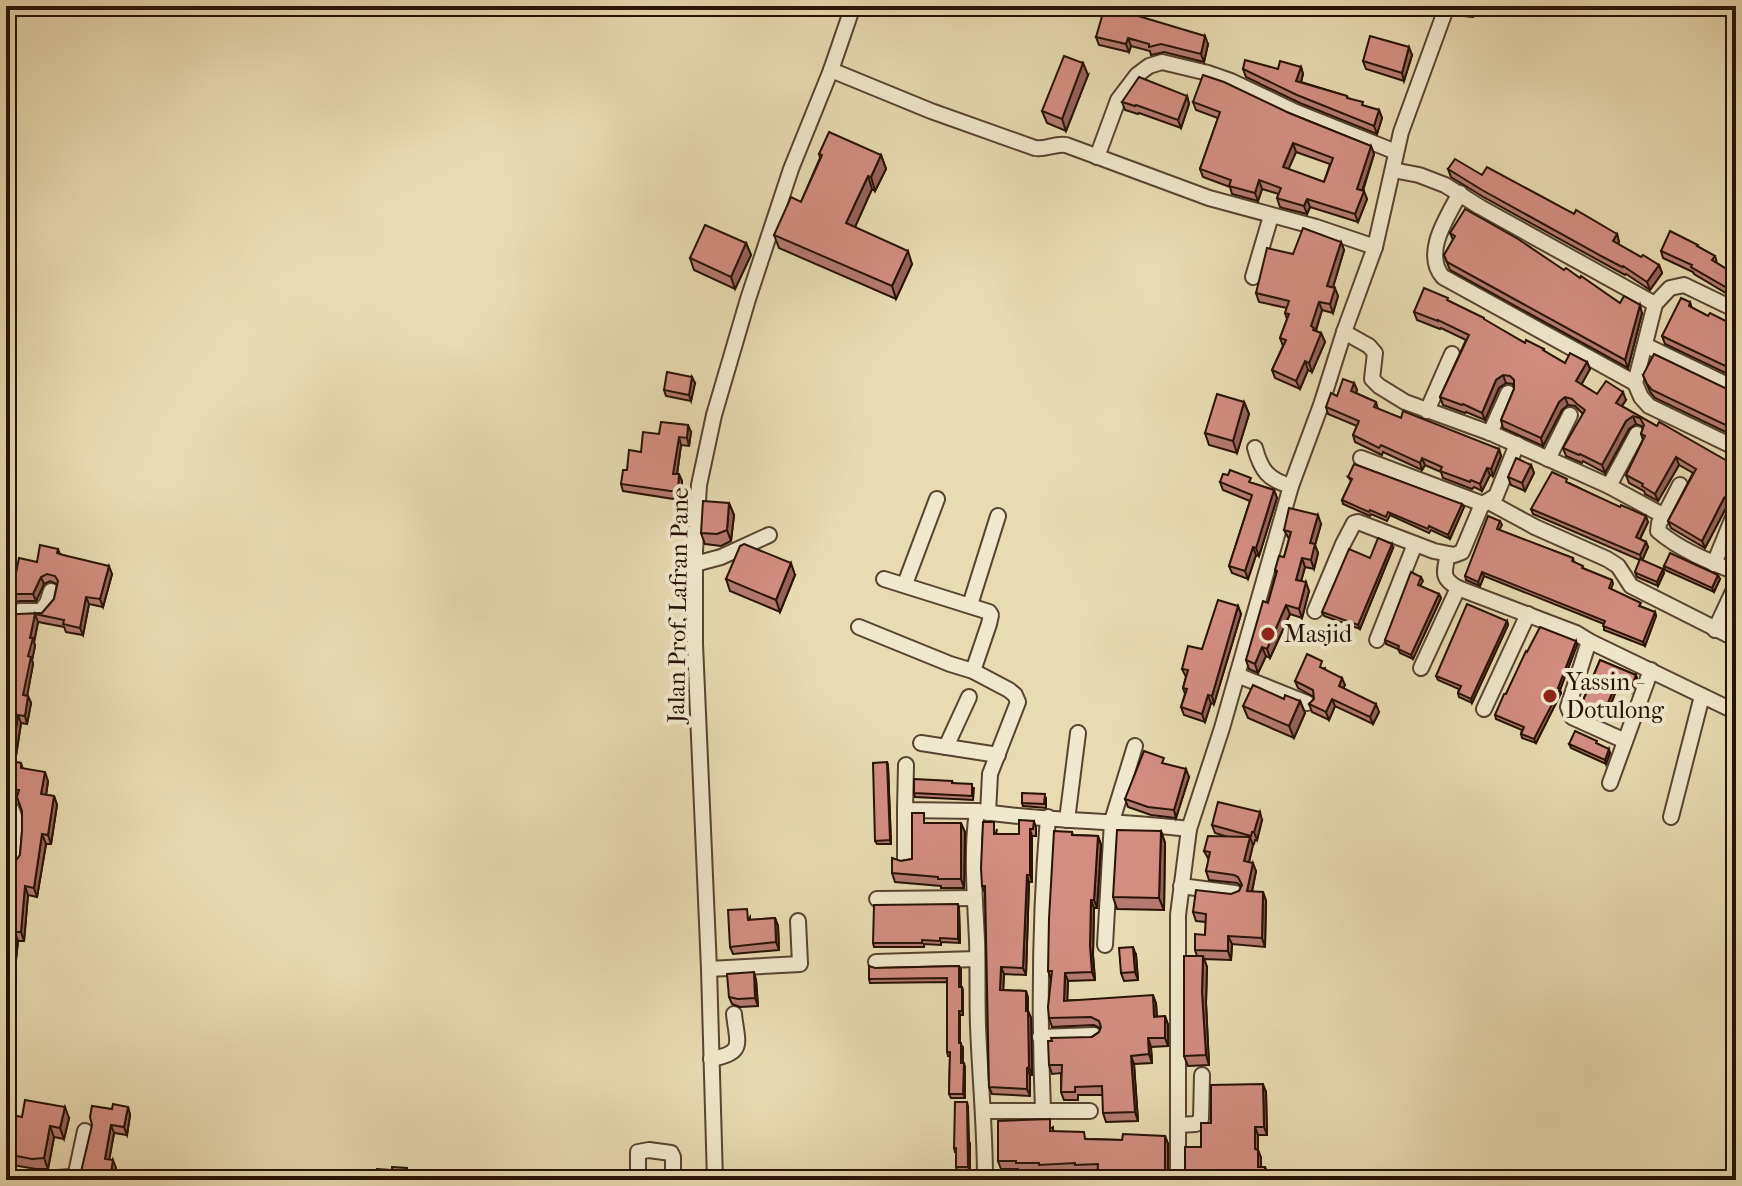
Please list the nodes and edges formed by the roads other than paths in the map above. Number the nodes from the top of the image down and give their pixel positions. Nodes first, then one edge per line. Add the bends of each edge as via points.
1 (853, 6) edge
2 (1447, 6) edge
3 (831, 70) junction
4 (1396, 152) junction
5 (1097, 157) junction
6 (1393, 170) junction
7 (1460, 193) junction
8 (1271, 216) junction
9 (1375, 247) junction
10 (1253, 277) dead end
11 (1655, 304) junction
12 (1736, 310) edge
13 (1344, 332) junction
14 (1645, 345) junction
15 (1452, 354) dead end
16 (1635, 383) junction
17 (1736, 389) edge
18 (1508, 393) edge
19 (1427, 411) junction
20 (1570, 415) dead end
21 (1490, 433) junction
22 (1637, 434) dead end
23 (1517, 444) junction
24 (1255, 448) dead end
25 (1736, 448) edge
26 (1361, 458) dead end
27 (1548, 459) junction
28 (1680, 485) dead end
29 (1291, 486) junction
30 (1609, 486) junction
31 (937, 499) dead end
32 (1486, 503) junction
33 (1736, 510) edge
34 (998, 516) dead end
35 (1664, 516) junction
36 (769, 535) dead end
37 (1415, 544) junction
38 (1448, 554) junction
39 (695, 564) junction
40 (1714, 564) junction
41 (1736, 572) edge
42 (884, 579) dead end
43 (905, 584) junction
44 (1736, 585) edge
45 (1458, 588) junction
46 (51, 591) dead end
47 (970, 605) junction
48 (1315, 611) dead end
49 (6, 614) edge
50 (1528, 614) junction
51 (859, 627) dead end
52 (1715, 630) junction
53 (1736, 639) edge
54 (1377, 640) dead end
55 (1589, 641) junction
56 (1421, 668) dead end
57 (1651, 670) junction
58 (973, 671) junction
59 (1237, 675) junction
60 (1702, 696) junction
61 (969, 697) dead end
62 (1307, 703) edge
63 (1484, 709) dead end
64 (1735, 709) edge
65 (1078, 733) dead end
66 (1625, 741) junction
67 (921, 743) dead end
68 (1135, 746) dead end
69 (946, 747) junction
70 (998, 755) junction
71 (906, 765) dead end
72 (1610, 783) dead end
73 (6, 802) edge
74 (905, 810) junction
75 (982, 812) junction
76 (1048, 817) junction
77 (1671, 817) dead end
78 (1067, 820) junction
79 (1112, 821) junction
80 (1189, 829) junction
81 (905, 860) edge
82 (6, 866) edge
83 (1181, 886) junction
84 (1235, 893) edge
85 (974, 898) junction
86 (877, 899) dead end
87 (798, 921) dead end
88 (1105, 945) dead end
89 (977, 959) junction
90 (876, 962) dead end
91 (709, 969) junction
92 (734, 1014) dead end
93 (1094, 1035) edge
94 (1040, 1037) junction
95 (711, 1059) junction
96 (1202, 1075) dead end
97 (1043, 1110) junction
98 (984, 1111) junction
99 (1090, 1111) dead end
100 (1178, 1125) junction
101 (85, 1131) dead end
102 (979, 1179) edge
103 (29, 1180) edge
104 (638, 1180) edge
105 (673, 1180) edge
106 (715, 1180) edge
107 (1007, 1180) edge
108 (1178, 1180) edge

1 - 3 street, Jalan Prof. Lafran Pane
2 - 4 street
3 - 5 street via 1035,148 1056,144
3 - 39 street, Jalan Prof. Lafran Pane via 791,169 714,415 699,485
4 - 5 street via 1231,81 1162,62 1137,75 1118,100
4 - 6 street
5 - 8 street
6 - 7 street via 1432,179
6 - 9 street
7 - 11 street
7 - 16 street via 1436,245 1437,271
8 - 9 street
8 - 10 street
9 - 13 street
11 - 12 street via 1670,288 1684,285
11 - 14 street
13 - 19 street via 1375,353 1372,379 1379,386
13 - 29 street
14 - 16 street
14 - 17 street
15 - 19 street
16 - 25 street via 1649,406
18 - 21 street
19 - 21 street
20 - 27 street
21 - 23 street
22 - 30 street
23 - 27 street
23 - 32 street via 1496,496
24 - 29 street via 1264,470
26 - 32 street
27 - 30 street
28 - 35 street
29 - 59 street
30 - 35 street
31 - 43 street
32 - 38 street via 1464,550
32 - 52 street via 1607,559 1631,586
33 - 40 street
34 - 47 street
35 - 40 street via 1658,531
36 - 39 street
37 - 38 street
37 - 48 street via 1354,523
37 - 54 street
38 - 45 street via 1445,578
39 - 91 street, Jalan Prof. Lafran Pane
40 - 41 street
42 - 43 street
43 - 47 street
44 - 52 street
45 - 50 street
45 - 56 street
46 - 49 street via 41,611
47 - 58 street via 991,615
50 - 55 street
50 - 63 street
51 - 58 street
52 - 53 street
55 - 57 street
55 - 66 street via 1569,713
57 - 60 street
57 - 66 street
58 - 70 street via 1009,690 1018,702
59 - 62 street
59 - 80 street
60 - 64 street
60 - 77 street
61 - 69 street
65 - 78 street
66 - 72 street
67 - 69 street
68 - 79 street
69 - 70 street
70 - 75 street
71 - 74 street
73 - 82 street via 16,825 13,863
74 - 75 street
74 - 81 street
75 - 76 street
75 - 85 street via 973,843
76 - 78 street
76 - 94 street
78 - 79 street
79 - 80 street
79 - 88 street
80 - 83 street
83 - 84 street
83 - 100 street
85 - 86 street
85 - 89 street
87 - 91 street via 800,964
89 - 90 street
89 - 98 street
91 - 95 street, Jalan Prof. Lafran Pane
92 - 95 street via 735,1051
93 - 94 street
94 - 97 street
95 - 106 street, Jalan Prof. Lafran Pane
96 - 100 street via 1201,1119
97 - 98 street
97 - 99 street
98 - 102 street
100 - 108 street
101 - 103 street via 76,1173
102 - 107 street
104 - 105 street via 638,1152 649,1150 671,1153

